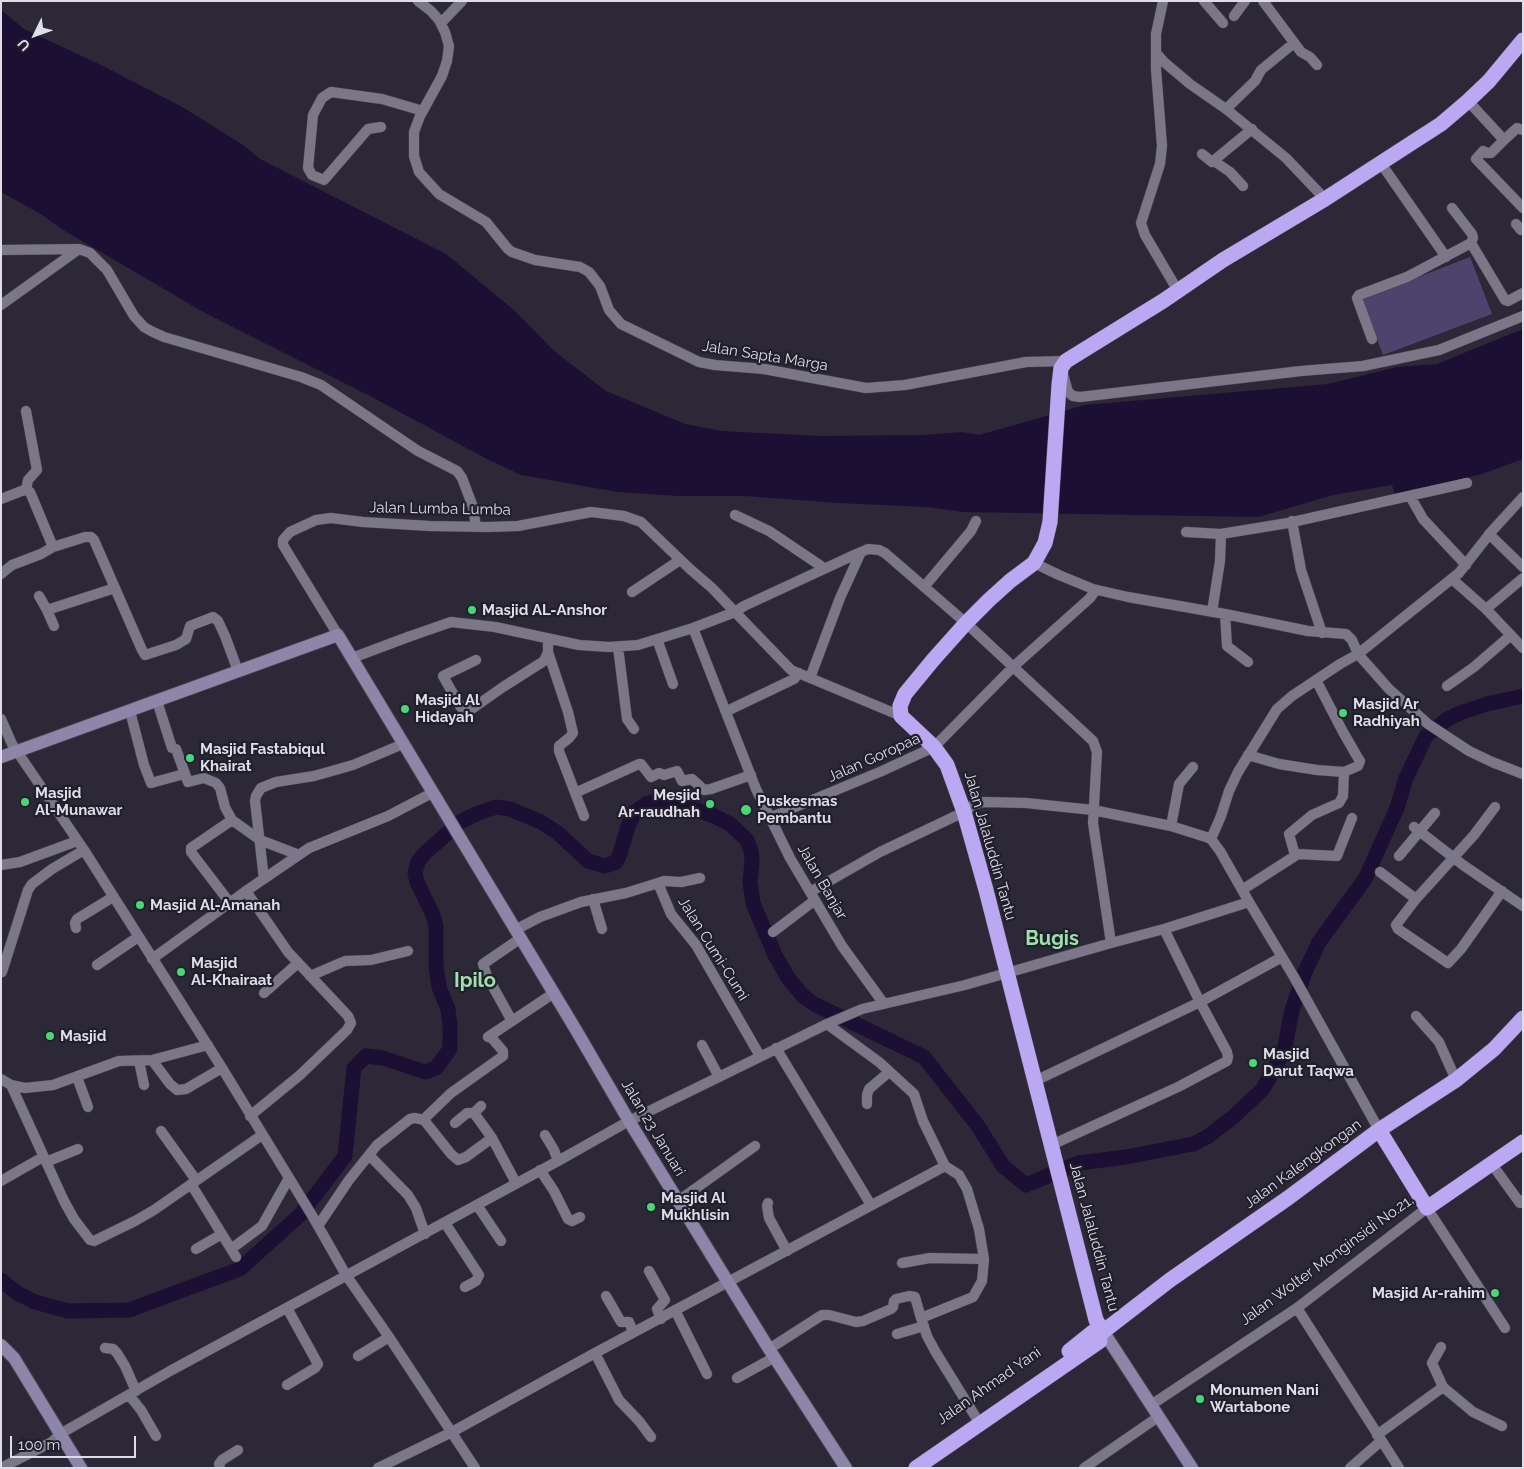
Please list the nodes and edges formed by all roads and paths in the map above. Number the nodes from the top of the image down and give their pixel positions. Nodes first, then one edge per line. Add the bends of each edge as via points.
1 (418, 1) edge
2 (462, 1) edge
3 (1163, 1) edge
4 (1204, 1) edge
5 (1245, 1) edge
6 (1264, 1) edge
7 (1234, 16) dead end
8 (1223, 23) dead end
9 (441, 24) junction
10 (1522, 41) edge
11 (1294, 43) junction
12 (1156, 53) junction
13 (1317, 65) dead end
14 (1468, 101) junction
15 (1226, 108) junction
16 (423, 111) junction
17 (381, 128) dead end
18 (1252, 129) junction
19 (1523, 130) edge
20 (1504, 140) junction
21 (1202, 154) dead end
22 (1214, 161) junction
23 (1380, 162) junction
24 (1243, 186) dead end
25 (1325, 199) junction
26 (1452, 208) dead end
27 (1523, 208) edge
28 (1471, 244) junction
29 (79, 249) junction
30 (1, 250) edge
31 (1446, 257) junction
32 (1178, 290) junction
33 (1523, 293) edge
34 (1, 304) edge
35 (1523, 316) edge
36 (1372, 339) dead end
37 (1064, 365) junction
38 (26, 412) dead end
39 (1466, 483) dead end
40 (26, 490) junction
41 (1410, 496) junction
42 (1, 499) edge
43 (1522, 501) edge
44 (735, 515) dead end
45 (976, 521) dead end
46 (1292, 521) junction
47 (476, 527) junction
48 (1186, 532) dead end
49 (1221, 534) junction
50 (1489, 534) junction
51 (53, 547) junction
52 (861, 552) junction
53 (680, 560) junction
54 (1034, 562) junction
55 (1466, 565) junction
56 (1523, 567) edge
57 (824, 568) junction
58 (1, 574) edge
59 (1523, 578) edge
60 (1452, 579) junction
61 (924, 587) junction
62 (115, 588) junction
63 (1093, 589) junction
64 (632, 592) dead end
65 (40, 596) dead end
66 (1486, 609) junction
67 (47, 610) junction
68 (735, 612) junction
69 (1212, 612) junction
70 (1225, 614) junction
71 (966, 622) junction
72 (54, 626) dead end
73 (693, 628) junction
74 (1322, 633) junction
75 (338, 635) junction
76 (1511, 635) junction
77 (656, 639) junction
78 (548, 640) junction
79 (618, 646) junction
80 (1523, 648) edge
81 (548, 652) junction
82 (1358, 654) junction
83 (352, 658) junction
84 (476, 660) dead end
85 (1248, 662) dead end
86 (1013, 667) junction
87 (238, 671) junction
88 (799, 674) junction
89 (810, 678) junction
90 (1316, 680) junction
91 (673, 684) dead end
92 (1447, 686) dead end
93 (157, 701) junction
94 (130, 711) junction
95 (727, 711) junction
96 (901, 716) junction
97 (1, 719) edge
98 (634, 729) dead end
99 (403, 744) junction
100 (934, 748) junction
101 (18, 751) junction
102 (1248, 755) junction
103 (1, 757) edge
104 (1193, 766) dead end
105 (1344, 772) junction
106 (184, 774) junction
107 (1523, 774) edge
108 (751, 775) junction
109 (432, 793) junction
110 (575, 793) junction
111 (1494, 807) dead end
112 (1093, 810) junction
113 (964, 812) junction
114 (1435, 813) dead end
115 (584, 816) dead end
116 (769, 818) junction
117 (1352, 818) dead end
118 (232, 820) junction
119 (1171, 826) junction
120 (1416, 829) junction
121 (1211, 839) junction
122 (77, 840) junction
123 (260, 840) junction
124 (84, 850) junction
125 (299, 855) junction
126 (1295, 855) junction
127 (1400, 856) dead end
128 (1453, 858) junction
129 (1, 866) edge
130 (1380, 872) dead end
131 (700, 878) dead end
132 (264, 879) junction
133 (658, 883) junction
134 (1242, 890) junction
135 (246, 891) junction
136 (1502, 891) junction
137 (812, 896) junction
138 (113, 897) junction
139 (593, 899) junction
140 (1416, 899) junction
141 (1249, 902) junction
142 (230, 903) junction
143 (1523, 906) edge
144 (76, 928) dead end
145 (602, 929) dead end
146 (1164, 929) junction
147 (773, 932) dead end
148 (518, 934) junction
149 (138, 937) junction
150 (1111, 943) junction
151 (408, 951) dead end
152 (1282, 956) junction
153 (152, 959) junction
154 (298, 964) junction
155 (97, 965) dead end
156 (2, 972) edge
157 (1007, 973) junction
158 (310, 976) junction
159 (264, 993) dead end
160 (554, 994) junction
161 (1200, 1002) junction
162 (884, 1004) junction
163 (1416, 1016) dead end
164 (1523, 1018) edge
165 (512, 1021) junction
166 (828, 1023) junction
167 (208, 1045) junction
168 (702, 1045) dead end
169 (776, 1048) junction
170 (760, 1056) junction
171 (152, 1060) junction
172 (139, 1061) junction
173 (222, 1068) junction
174 (889, 1072) junction
175 (77, 1077) junction
176 (719, 1077) junction
177 (1, 1079) edge
178 (1456, 1080) junction
179 (1035, 1081) junction
180 (11, 1085) junction
181 (144, 1085) dead end
182 (867, 1104) dead end
183 (88, 1108) dead end
184 (250, 1116) junction
185 (423, 1120) junction
186 (629, 1121) junction
187 (455, 1123) dead end
188 (1379, 1130) junction
189 (161, 1131) dead end
190 (262, 1135) junction
191 (545, 1135) dead end
192 (492, 1138) junction
193 (1523, 1142) edge
194 (755, 1146) dead end
195 (78, 1149) dead end
196 (1056, 1149) junction
197 (369, 1155) junction
198 (44, 1159) junction
199 (558, 1161) junction
200 (1491, 1163) junction
201 (945, 1166) junction
202 (540, 1170) junction
203 (289, 1178) junction
204 (1, 1181) edge
205 (194, 1182) junction
206 (516, 1183) junction
207 (1523, 1200) edge
208 (678, 1201) junction
209 (768, 1202) dead end
210 (477, 1205) junction
211 (871, 1205) junction
212 (1427, 1208) junction
213 (580, 1217) dead end
214 (445, 1223) junction
215 (318, 1226) junction
216 (222, 1234) junction
217 (425, 1234) junction
218 (501, 1241) dead end
219 (196, 1249) dead end
220 (787, 1251) junction
221 (984, 1260) junction
222 (902, 1263) dead end
223 (650, 1271) dead end
224 (346, 1275) junction
225 (728, 1283) junction
226 (464, 1287) dead end
227 (606, 1296) dead end
228 (287, 1308) junction
229 (1296, 1308) junction
230 (675, 1310) junction
231 (639, 1317) dead end
232 (661, 1319) junction
233 (629, 1322) junction
234 (924, 1327) junction
235 (1505, 1328) dead end
236 (633, 1332) junction
237 (897, 1334) dead end
238 (1099, 1334) junction
239 (389, 1336) junction
240 (1, 1345) edge
241 (1441, 1347) dead end
242 (105, 1348) dead end
243 (595, 1353) junction
244 (772, 1353) junction
245 (358, 1356) dead end
246 (707, 1374) dead end
247 (737, 1378) dead end
248 (287, 1385) dead end
249 (1443, 1387) junction
250 (132, 1393) junction
251 (1151, 1405) junction
252 (1158, 1417) junction
253 (978, 1421) junction
254 (1502, 1426) dead end
255 (452, 1432) junction
256 (60, 1434) junction
257 (156, 1436) dead end
258 (651, 1437) dead end
259 (1379, 1438) junction
260 (238, 1450) dead end
261 (15, 1465) edge
262 (1, 1468) edge
263 (81, 1468) edge
264 (220, 1468) edge
265 (378, 1468) edge
266 (475, 1468) edge
267 (846, 1468) edge
268 (902, 1468) edge
269 (916, 1468) edge
270 (1084, 1468) edge
271 (1192, 1468) edge
272 (1350, 1468) edge
273 (1399, 1468) edge

1 - 9 street, Jalan Sapta Marga
2 - 9 street
3 - 12 street via 1156,34
4 - 8 street
5 - 7 street
6 - 11 street
9 - 16 street, Jalan Sapta Marga via 448,39 447,61
10 - 14 highway
11 - 13 street
11 - 15 street via 1261,70 1255,81
12 - 15 street via 1190,84
12 - 32 street via 1162,146 1160,164 1140,223
14 - 20 street
14 - 23 highway via 1441,124
15 - 18 street
16 - 17 street via 382,99 331,92 322,98 313,116 308,168 312,175 324,180 368,129
16 - 37 street, Jalan Sapta Marga via 414,132 414,156 419,172 432,187 486,222 508,249 517,254 585,269 596,280 618,322 699,362 873,388 1026,362
18 - 22 street
18 - 25 street via 1295,166
19 - 20 street via 1517,128
20 - 27 street via 1491,153 1483,151 1476,159
21 - 22 street
22 - 24 street
23 - 25 highway
23 - 31 street
25 - 32 highway
26 - 28 street via 1472,234
28 - 31 street
28 - 33 street via 1505,300
29 - 30 street
29 - 34 street
29 - 47 street via 90,253 103,265 144,327 164,337 321,385 418,452 454,468 469,494
31 - 36 street via 1407,277 1359,295
32 - 37 highway
35 - 37 street via 1439,350 1363,366 1073,396 1068,392
37 - 54 highway via 1059,385 1050,522 1045,543
38 - 40 street via 37,470 28,480
39 - 41 street
40 - 42 street
40 - 51 street via 30,492
41 - 46 street
41 - 55 street via 1423,519
43 - 50 street
44 - 57 street via 769,531
45 - 61 street
46 - 49 street
46 - 74 street via 1301,570
47 - 53 street, Jalan Lumba Lumba via 509,527 591,512 624,516 641,522
47 - 75 street, Jalan Lumba Lumba via 331,518 309,522 290,532 283,540 284,548
48 - 49 street
49 - 69 street
50 - 55 street
50 - 56 street
51 - 58 street via 12,564
51 - 62 street via 91,537
52 - 57 street
52 - 61 street via 874,549 885,553
52 - 89 street
53 - 64 street
53 - 68 street, Jalan Lumba Lumba
54 - 63 street
54 - 71 highway
55 - 60 street
57 - 68 street
59 - 66 street
60 - 66 street
60 - 82 street
61 - 71 street
62 - 67 street
62 - 87 street via 146,655 176,645 186,639 190,626 213,617 225,636
63 - 69 street
63 - 86 street via 1095,591 1090,598
65 - 67 street
66 - 76 street
67 - 72 street
68 - 73 street
68 - 88 street, Jalan Lumba Lumba via 791,670
69 - 70 street
70 - 74 street
70 - 85 street via 1228,646
71 - 86 street
71 - 96 highway via 905,694 900,706
73 - 77 street
73 - 95 street, Jalan Banjar
74 - 82 street via 1346,634
75 - 83 street, Jalan 23 Januari
75 - 87 street
76 - 80 street
76 - 92 street via 1474,668
77 - 79 street via 638,645
77 - 91 street
78 - 79 street
78 - 81 street
78 - 83 street via 495,627 451,622
79 - 98 street via 627,719
81 - 84 street via 542,663 466,713 443,676
81 - 110 street via 573,733 559,746 559,751
82 - 90 street
82 - 107 street via 1403,704 1428,724 1469,751
83 - 99 street, Jalan 23 Januari
86 - 100 street
86 - 112 street via 1093,741 1097,752
87 - 93 street
88 - 89 street, Jalan Lumba Lumba
88 - 95 street
89 - 96 street, Jalan Lumba Lumba
90 - 102 street via 1277,709
90 - 105 street via 1360,761
93 - 94 street
93 - 106 street
94 - 101 street
94 - 106 street via 151,784
95 - 108 street, Jalan Banjar
96 - 100 highway, Jalan Jalaluddin Tantu
97 - 101 street
99 - 109 street, Jalan 23 Januari
99 - 123 street via 353,765 261,788 255,801
100 - 113 highway, Jalan Jalaluddin Tantu via 952,774
100 - 116 street, Jalan Goropaa
101 - 103 street
101 - 122 street
102 - 105 street via 1290,767
102 - 121 street via 1229,791
104 - 119 street via 1179,784
105 - 126 street via 1343,796 1339,803 1312,815 1288,834
106 - 118 street via 188,782 204,778 218,785
108 - 110 street via 704,790 692,779 682,781 677,771 651,777 639,764
108 - 116 street, Jalan Banjar
109 - 125 street
109 - 148 street, Jalan 23 Januari
110 - 115 street
111 - 128 street
112 - 113 street via 1004,801 984,802
112 - 119 street
112 - 150 street
113 - 137 street via 880,852
113 - 157 highway, Jalan Jalaluddin Tantu
114 - 120 street
116 - 137 street, Jalan Banjar
117 - 126 street via 1337,856
118 - 123 street
118 - 142 street via 191,848
119 - 121 street
120 - 127 street
120 - 128 street
121 - 134 street
122 - 124 street
122 - 129 street
123 - 125 street
123 - 132 street
124 - 138 street
124 - 156 street via 32,884 24,898
125 - 132 street
126 - 134 street
128 - 136 street
128 - 140 street
130 - 140 street
131 - 133 street
132 - 135 street
133 - 139 street
133 - 170 street, Jalan Cumi-Cumi via 672,914 696,945
134 - 141 street
135 - 142 street
135 - 154 street
136 - 140 street via 1448,963 1396,926
136 - 143 street
137 - 147 street
137 - 162 street, Jalan Banjar via 846,952
138 - 144 street via 77,919
138 - 149 street
139 - 145 street
139 - 148 street via 558,910
141 - 146 street
141 - 152 street
142 - 153 street
146 - 150 street
146 - 161 street
148 - 160 street, Jalan 23 Januari
148 - 165 street via 483,964
149 - 153 street
149 - 155 street
150 - 157 street
151 - 158 street via 371,960 345,961
152 - 161 street
152 - 188 street
153 - 167 street
154 - 158 street
154 - 159 street
157 - 162 street
157 - 179 highway, Jalan Jalaluddin Tantu
158 - 184 street via 348,1016 350,1025 300,1075
160 - 165 street
160 - 186 street, Jalan 23 Januari
161 - 179 street
161 - 196 street via 1227,1052 1226,1061
162 - 166 street
163 - 178 street via 1439,1042
164 - 178 highway, Jalan Kalengkongan via 1494,1049
165 - 185 street via 489,1037 503,1056 451,1094
166 - 169 street
166 - 174 street
167 - 171 street
167 - 173 street
168 - 176 street
169 - 170 street
169 - 211 street
170 - 176 street
171 - 172 street
171 - 173 street via 177,1090 186,1089
172 - 175 street via 119,1061
172 - 181 street
173 - 184 street
174 - 182 street via 869,1089
174 - 201 street via 914,1094
175 - 180 street via 44,1086 25,1088
175 - 183 street
176 - 186 street
177 - 180 street
178 - 188 highway, Jalan Kalengkongan
179 - 196 highway, Jalan Jalaluddin Tantu
180 - 198 street
184 - 190 street
185 - 192 street via 456,1159 462,1160
185 - 197 street via 410,1119 381,1141
186 - 199 street
186 - 208 street, Jalan 23 Januari
187 - 192 street via 467,1113 477,1110
188 - 212 highway
188 - 238 highway, Jalan Kalengkongan
189 - 205 street
190 - 203 street
190 - 205 street
191 - 199 street
192 - 206 street
193 - 200 highway, Jalan Wolter Monginsidi No.21,
194 - 208 street
195 - 198 street
196 - 238 highway, Jalan Jalaluddin Tantu
197 - 215 street
197 - 217 street via 408,1194
198 - 204 street
198 - 205 street via 71,1213 94,1241 135,1221
199 - 202 street
200 - 207 street via 1520,1202
200 - 212 highway, Jalan Wolter Monginsidi No.21,
201 - 211 street
201 - 221 street via 959,1175 967,1189
202 - 206 street
202 - 213 street via 568,1219 572,1221
203 - 215 street
203 - 216 street via 262,1226 233,1253
205 - 216 street
206 - 210 street
208 - 225 street, Jalan 23 Januari
209 - 220 street via 769,1218
210 - 214 street
210 - 218 street
211 - 220 street
212 - 229 street, Jalan Wolter Monginsidi No.21,
212 - 235 street
214 - 217 street
214 - 226 street via 479,1275
215 - 224 street
216 - 219 street
217 - 224 street
220 - 225 street
221 - 222 street via 930,1258
221 - 234 street via 982,1281 973,1297
223 - 232 street via 665,1300 657,1309
224 - 228 street
224 - 239 street
225 - 230 street
225 - 244 street, Jalan 23 Januari
227 - 233 street via 621,1322
228 - 248 street via 318,1364
228 - 250 street
229 - 251 street, Jalan Wolter Monginsidi No.21,
229 - 259 street
230 - 232 street
230 - 246 street
231 - 233 street
232 - 236 street
233 - 236 street
234 - 237 street
234 - 244 street via 915,1297 909,1296 896,1299 893,1308 863,1321 822,1315
234 - 253 street
236 - 243 street
238 - 251 street
238 - 253 highway, Jalan Ahmad Yani
239 - 245 street
239 - 255 street
240 - 256 street via 14,1358
241 - 249 street via 1432,1363
242 - 250 street via 113,1349 125,1366
243 - 255 street
243 - 258 street via 619,1400
244 - 247 street
244 - 267 street, Jalan 23 Januari
249 - 254 street via 1473,1412
249 - 259 street
250 - 256 street
250 - 257 street
251 - 252 street
252 - 270 street
252 - 271 street
253 - 268 highway, Jalan Ahmad Yani
253 - 269 highway, Jalan Ahmad Yani
255 - 265 street
255 - 266 street
256 - 261 street
256 - 263 street
259 - 272 street
259 - 273 street
260 - 264 street via 222,1460
261 - 262 street

